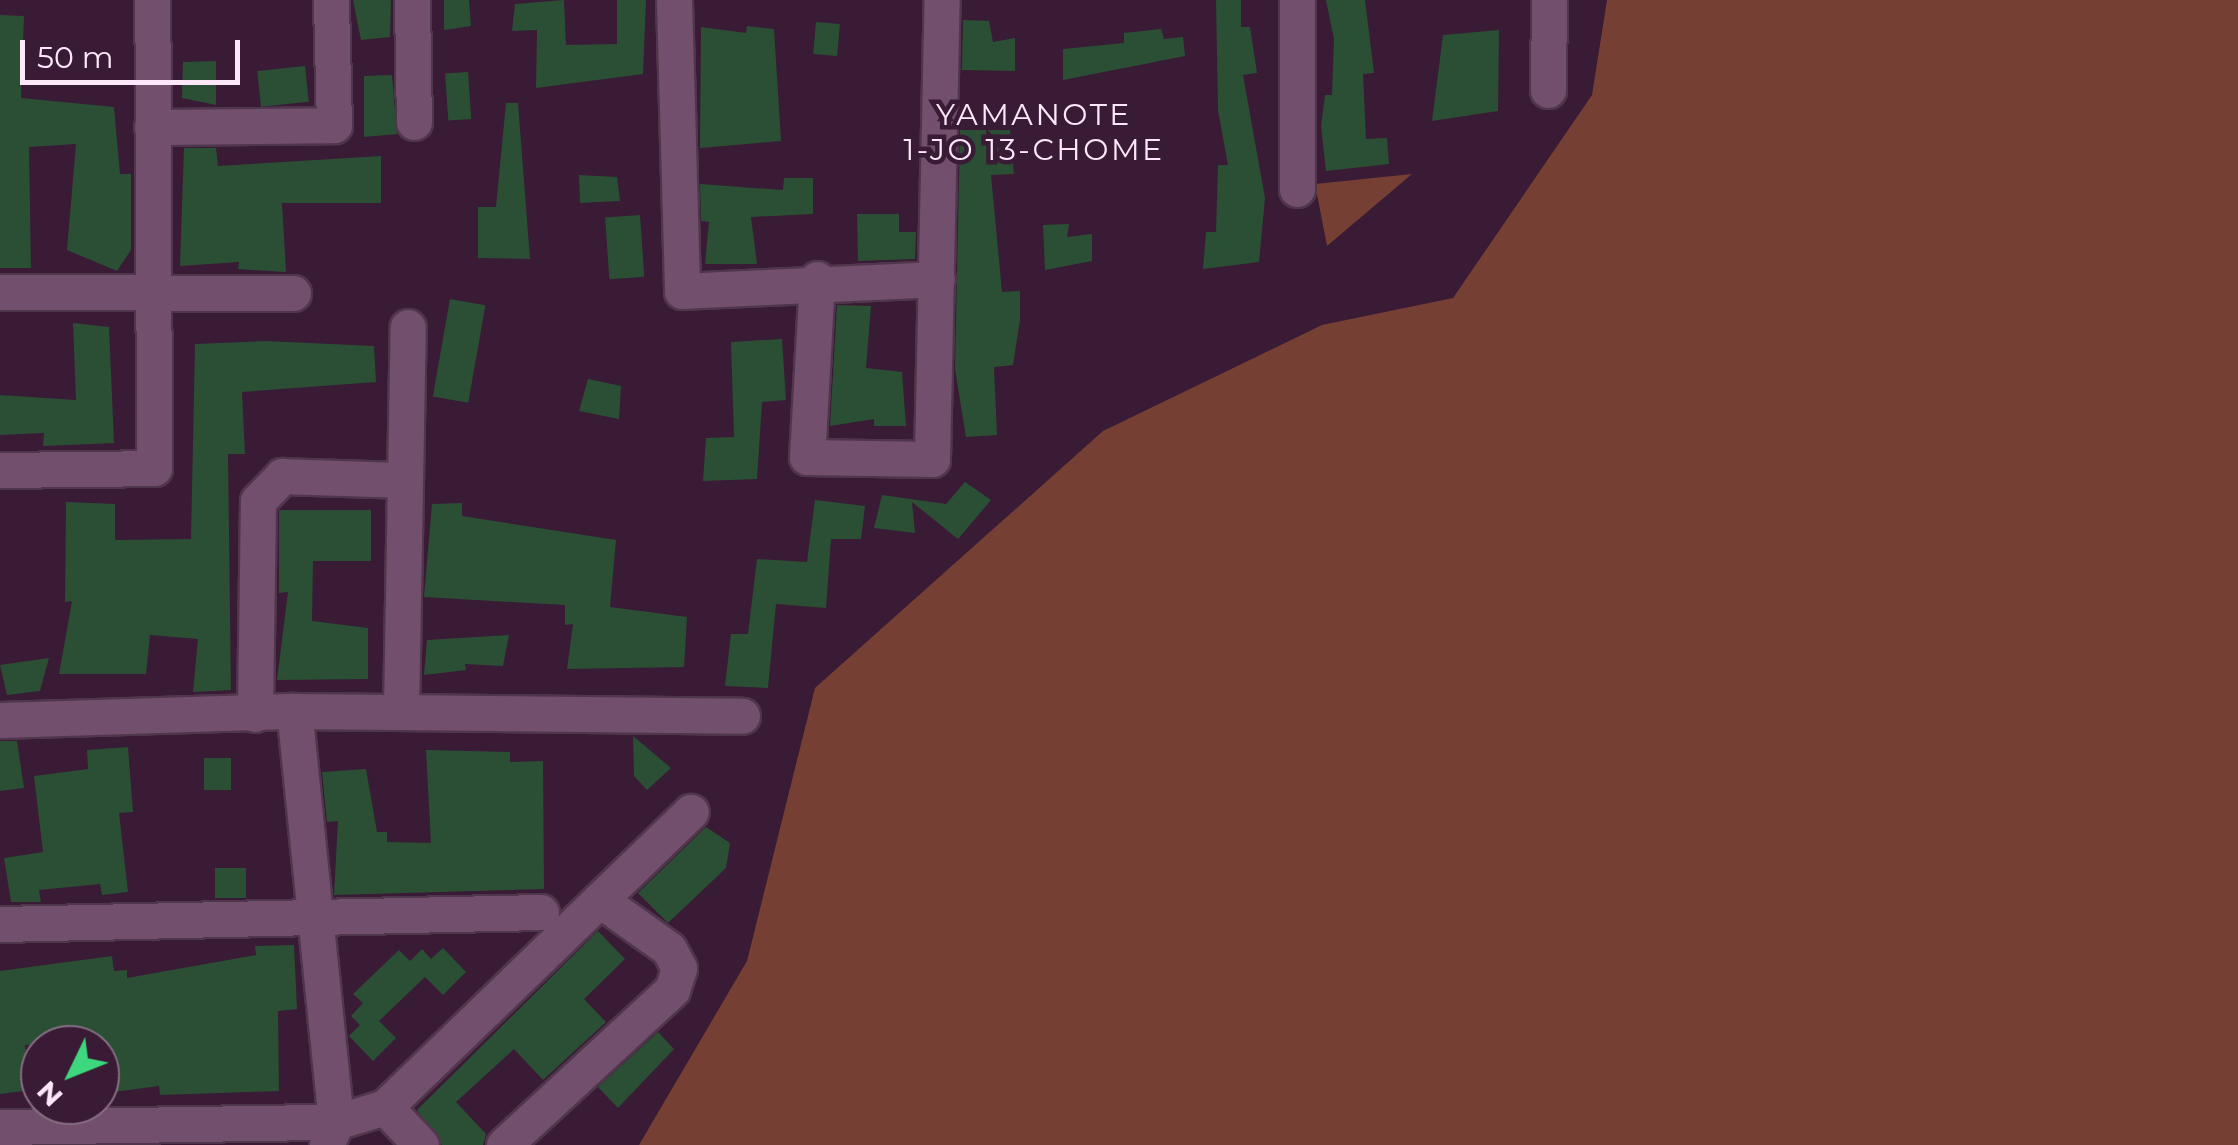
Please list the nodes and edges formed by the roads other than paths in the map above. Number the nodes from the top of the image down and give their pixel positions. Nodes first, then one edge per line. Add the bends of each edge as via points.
1 (152, 0) edge
2 (331, 0) edge
3 (412, 0) edge
4 (674, 0) edge
5 (942, 0) edge
6 (1297, 0) edge
7 (1549, 0) edge
8 (1548, 90) dead end
9 (414, 122) dead end
10 (152, 127) junction
11 (1296, 188) dead end
12 (937, 278) junction
13 (817, 279) junction
14 (153, 290) junction
15 (0, 292) edge
16 (292, 294) dead end
17 (408, 327) dead end
18 (0, 470) edge
19 (404, 480) junction
20 (294, 711) junction
21 (400, 712) junction
22 (256, 714) junction
23 (742, 716) dead end
24 (0, 720) edge
25 (691, 812) dead end
26 (600, 900) junction
27 (540, 912) dead end
28 (320, 919) junction
29 (0, 924) edge
30 (385, 1107) junction
31 (0, 1127) edge
32 (331, 1134) edge
33 (421, 1145) edge
34 (504, 1145) edge

1 - 10 street
2 - 10 street via 334,124
3 - 9 street
4 - 13 street via 682,290
5 - 12 street
6 - 11 street
7 - 8 street
10 - 14 street
12 - 13 street
12 - 13 street via 932,458 807,457
14 - 15 street
14 - 16 street
14 - 18 street via 154,468
17 - 19 street
19 - 21 street
19 - 22 street via 282,476 258,501
20 - 21 street
20 - 22 street
20 - 28 street
21 - 23 street
22 - 24 street
25 - 26 street
26 - 30 street
26 - 34 street via 670,950 679,968 672,990
27 - 28 street
28 - 29 street
28 - 32 street
30 - 32 street
30 - 33 street
31 - 32 street

